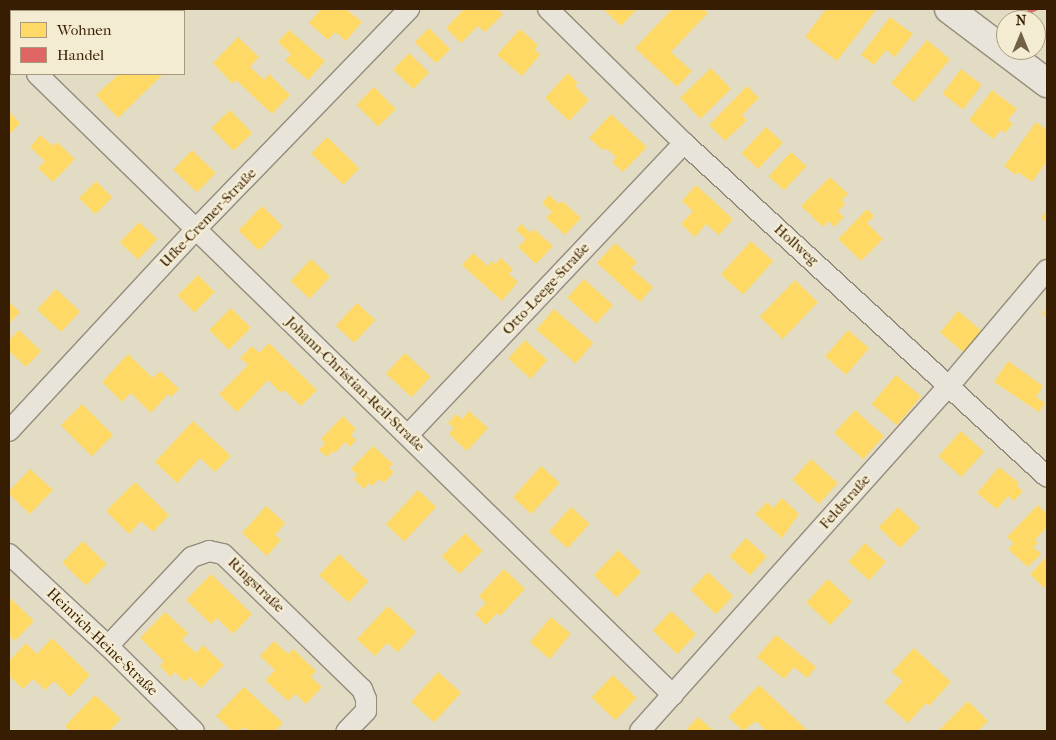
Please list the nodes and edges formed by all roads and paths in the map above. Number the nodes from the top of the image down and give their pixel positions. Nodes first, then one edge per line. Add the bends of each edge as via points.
1 (409, 9) edge
2 (548, 9) edge
3 (949, 9) edge
4 (38, 75) edge
5 (1047, 83) edge
6 (684, 143) junction
7 (195, 230) junction
8 (1047, 270) edge
9 (949, 386) junction
10 (9, 431) edge
11 (408, 435) junction
12 (1047, 477) edge
13 (9, 554) edge
14 (108, 646) junction
15 (673, 695) junction
16 (194, 731) edge
17 (346, 731) edge
18 (640, 731) edge

1 - 7 street, Ufke-Cremer-Straße
2 - 6 street, Hollweg
3 - 5 main road
4 - 7 street, Johann-Christian-Reil-Straße
6 - 9 street, Hollweg
6 - 11 street, Otto-Leege-Straße
7 - 10 street, Ufke-Cremer-Straße
7 - 11 street, Johann-Christian-Reil-Straße
8 - 9 street, Feldstraße
9 - 12 street, Hollweg
9 - 15 street, Feldstraße
11 - 15 street, Johann-Christian-Reil-Straße
13 - 14 street, Heinrich-Heine-Straße
14 - 16 street, Heinrich-Heine-Straße
14 - 17 street, Ringstraße via 192,557 210,551 223,554 362,689 366,711
15 - 18 street, Feldstraße

